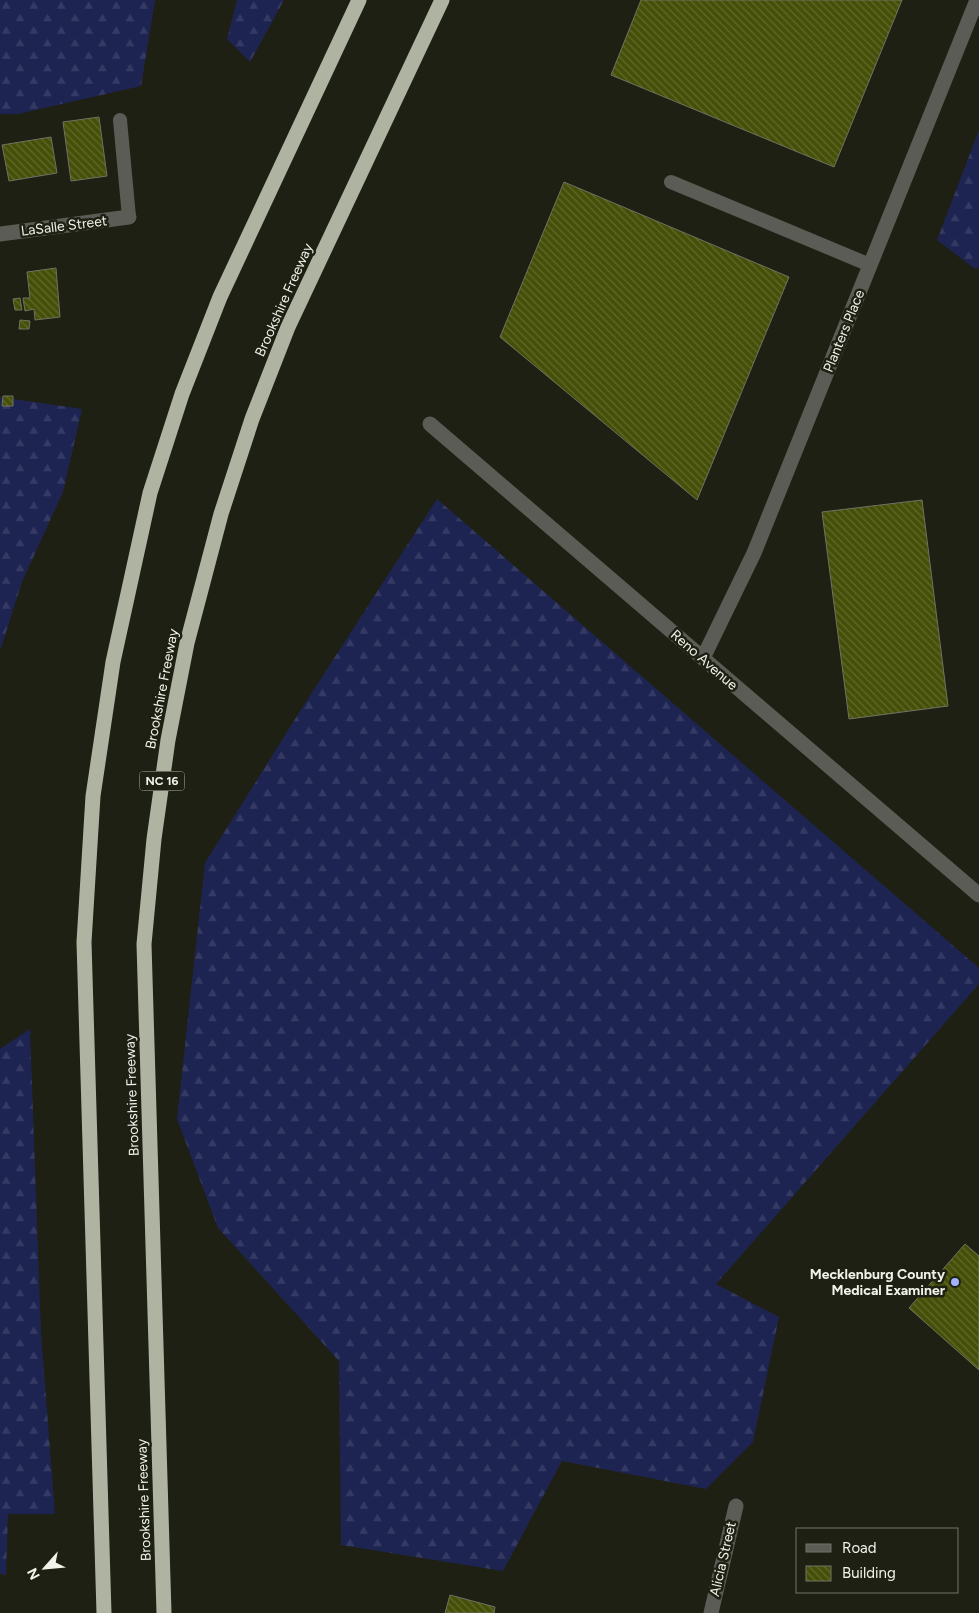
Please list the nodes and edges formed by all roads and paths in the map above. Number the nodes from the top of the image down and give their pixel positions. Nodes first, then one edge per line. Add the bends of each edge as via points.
1 (360, 0) edge
2 (442, 0) edge
3 (977, 0) edge
4 (120, 120) dead end
5 (671, 182) dead end
6 (129, 218) joint
7 (0, 234) edge
8 (870, 265) junction
9 (430, 424) dead end
10 (703, 658) junction
11 (979, 895) edge
12 (736, 1506) dead end
13 (104, 1613) edge
14 (164, 1613) edge
15 (711, 1613) edge

1 - 13 highway via 220,297 182,394 150,492 113,662 93,796 84,942
2 - 14 highway, Brookshire Freeway / NC 16 via 288,327 252,419 211,551 187,643 168,740 144,944
3 - 8 street, Planters Place
4 - 6 lane
5 - 8 lane
6 - 7 street, LaSalle Street
8 - 10 street, Planters Place via 754,553
9 - 10 street, Reno Avenue
10 - 11 street, Reno Avenue
12 - 15 street, Alicia Street

